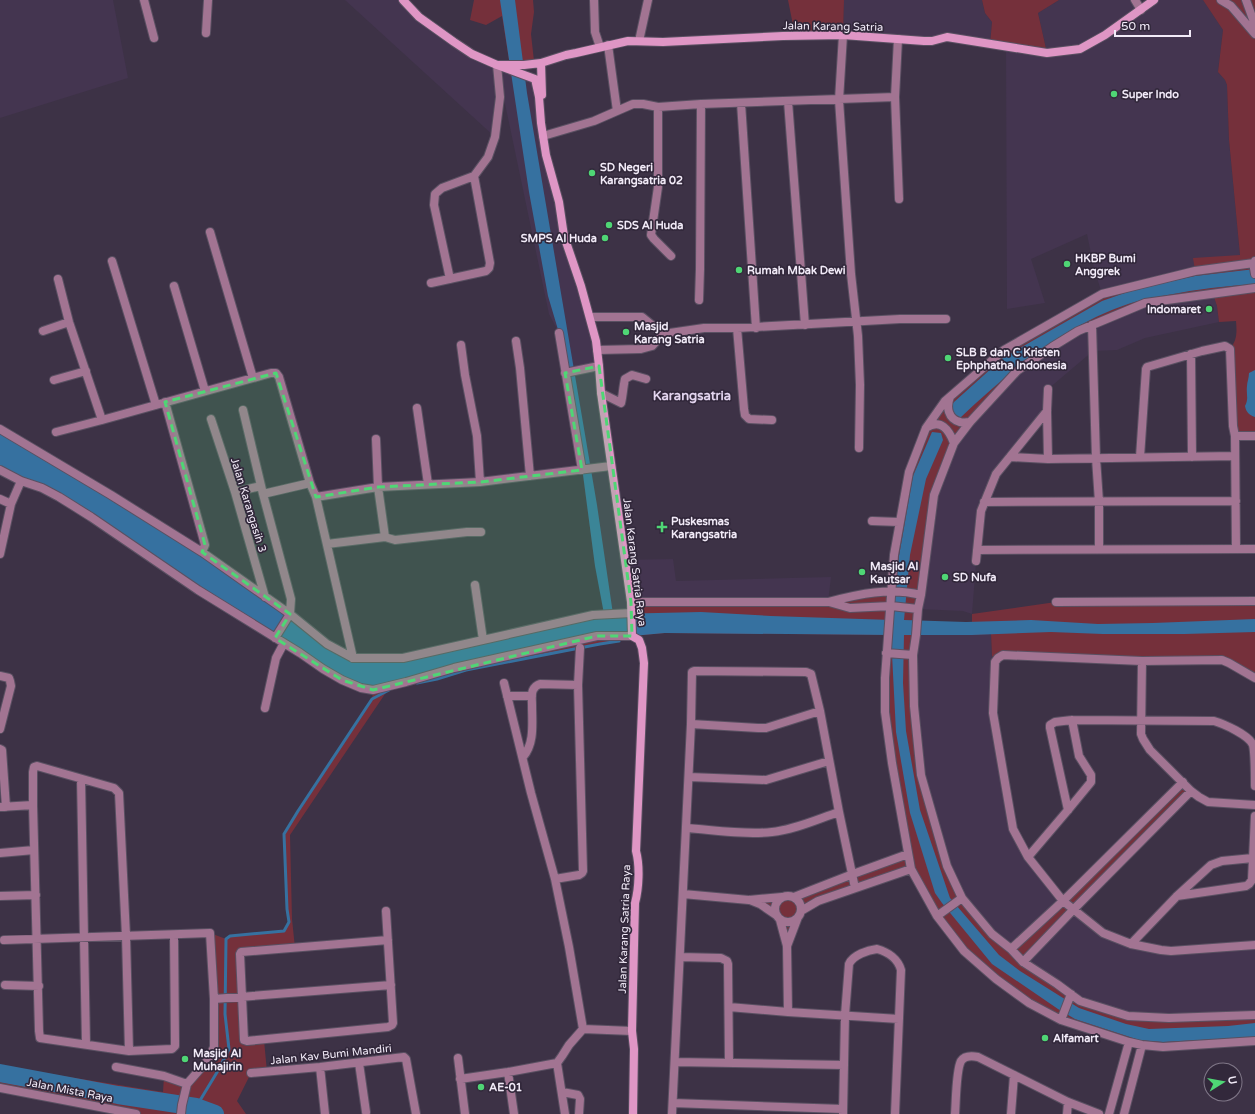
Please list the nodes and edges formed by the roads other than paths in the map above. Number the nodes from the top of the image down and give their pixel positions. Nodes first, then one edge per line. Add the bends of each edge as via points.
1 (144, 0) edge
2 (208, 0) edge
3 (403, 0) edge
4 (594, 0) edge
5 (648, 0) edge
6 (1135, 0) edge
7 (1154, 0) edge
8 (1221, 0) edge
9 (1246, 0) edge
10 (1141, 10) junction
11 (1255, 23) edge
12 (206, 33) dead end
13 (1255, 34) edge
14 (843, 35) junction
15 (154, 38) dead end
16 (898, 39) junction
17 (639, 41) junction
18 (604, 46) junction
19 (541, 63) junction
20 (497, 65) junction
21 (896, 97) junction
22 (839, 100) junction
23 (788, 101) junction
24 (741, 103) junction
25 (701, 104) junction
26 (658, 107) junction
27 (617, 111) junction
28 (543, 136) junction
29 (474, 176) junction
30 (899, 199) dead end
31 (210, 232) dead end
32 (671, 256) dead end
33 (112, 261) dead end
34 (1255, 262) edge
35 (1255, 274) edge
36 (58, 279) dead end
37 (450, 279) junction
38 (431, 283) dead end
39 (174, 286) dead end
40 (1255, 288) edge
41 (699, 300) dead end
42 (590, 317) junction
43 (946, 319) dead end
44 (857, 321) junction
45 (69, 322) junction
46 (805, 325) junction
47 (1092, 325) junction
48 (738, 328) junction
49 (756, 328) junction
50 (43, 331) dead end
51 (558, 333) dead end
52 (663, 334) junction
53 (516, 341) dead end
54 (461, 345) dead end
55 (597, 350) junction
56 (1191, 354) junction
57 (599, 366) junction
58 (86, 371) junction
59 (565, 373) junction
60 (253, 378) junction
61 (646, 379) dead end
62 (54, 380) dead end
63 (1048, 389) dead end
64 (205, 391) junction
65 (601, 393) junction
66 (950, 397) junction
67 (165, 402) junction
68 (156, 405) junction
69 (417, 408) dead end
70 (243, 410) dead end
71 (1047, 411) junction
72 (211, 419) dead end
73 (102, 420) junction
74 (772, 420) dead end
75 (970, 422) junction
76 (926, 428) junction
77 (0, 429) edge
78 (56, 432) dead end
79 (1235, 436) junction
80 (1255, 436) edge
81 (376, 440) dead end
82 (954, 443) junction
83 (859, 448) dead end
84 (1140, 456) junction
85 (1235, 456) junction
86 (1010, 457) junction
87 (1192, 457) junction
88 (1096, 458) junction
89 (1048, 459) junction
90 (611, 466) junction
91 (0, 470) edge
92 (582, 470) junction
93 (530, 476) junction
94 (21, 481) junction
95 (480, 482) junction
96 (310, 483) junction
97 (428, 484) junction
98 (261, 486) junction
99 (378, 487) junction
100 (234, 492) junction
101 (263, 494) junction
102 (316, 497) junction
103 (0, 499) edge
104 (1236, 501) junction
105 (984, 502) junction
106 (1099, 502) junction
107 (11, 504) junction
108 (872, 521) dead end
109 (899, 522) junction
110 (481, 532) dead end
111 (385, 537) junction
112 (326, 544) junction
113 (1236, 549) junction
114 (1255, 549) edge
115 (977, 550) junction
116 (1099, 550) junction
117 (0, 552) edge
118 (202, 552) junction
119 (976, 561) dead end
120 (475, 584) dead end
121 (894, 591) junction
122 (921, 595) junction
123 (265, 597) junction
124 (1255, 601) edge
125 (631, 602) junction
126 (828, 602) junction
127 (1056, 602) dead end
128 (893, 606) junction
129 (914, 608) junction
130 (632, 613) junction
131 (290, 614) junction
132 (632, 636) junction
133 (275, 638) junction
134 (483, 640) junction
135 (284, 643) junction
136 (580, 648) dead end
137 (889, 654) junction
138 (913, 655) junction
139 (353, 658) junction
140 (1142, 661) junction
141 (0, 676) edge
142 (1255, 678) edge
143 (504, 683) dead end
144 (578, 685) junction
145 (507, 696) junction
146 (532, 696) junction
147 (265, 708) dead end
148 (820, 711) junction
149 (1072, 720) junction
150 (1141, 720) junction
151 (691, 724) junction
152 (0, 729) edge
153 (0, 749) edge
154 (523, 757) junction
155 (829, 762) junction
156 (689, 777) junction
157 (80, 779) junction
158 (1183, 782) junction
159 (1255, 786) edge
160 (1191, 791) junction
161 (33, 805) junction
162 (1255, 805) edge
163 (3, 807) edge
164 (1068, 810) junction
165 (839, 812) junction
166 (1255, 816) edge
167 (686, 828) junction
168 (34, 850) junction
169 (1113, 852) junction
170 (0, 853) edge
171 (908, 854) junction
172 (1028, 857) junction
173 (1253, 858) junction
174 (1121, 861) junction
175 (911, 869) junction
176 (853, 874) junction
177 (555, 879) junction
178 (855, 888) junction
179 (683, 894) junction
180 (0, 896) edge
181 (36, 896) junction
182 (1177, 896) junction
183 (782, 897) junction
184 (794, 897) junction
185 (749, 900) junction
186 (960, 900) junction
187 (1063, 901) junction
188 (386, 910) dead end
189 (1073, 910) junction
190 (800, 914) junction
191 (937, 916) junction
192 (778, 917) junction
193 (174, 935) junction
194 (126, 936) junction
195 (84, 937) junction
196 (37, 939) junction
197 (4, 940) dead end
198 (388, 940) junction
199 (1131, 944) junction
200 (1255, 945) edge
201 (787, 946) junction
202 (1011, 949) junction
203 (680, 956) junction
204 (1023, 962) junction
205 (5, 985) dead end
206 (391, 985) junction
207 (39, 986) junction
208 (1071, 994) junction
209 (240, 996) junction
210 (214, 999) junction
211 (729, 1006) junction
212 (788, 1012) junction
213 (845, 1015) junction
214 (1255, 1015) edge
215 (899, 1019) junction
216 (1060, 1020) junction
217 (583, 1029) junction
218 (632, 1031) junction
219 (1255, 1041) edge
220 (1129, 1042) junction
221 (86, 1044) junction
222 (1142, 1045) junction
223 (129, 1051) junction
224 (458, 1058) dead end
225 (675, 1062) junction
226 (359, 1063) junction
227 (557, 1063) junction
228 (729, 1063) junction
229 (844, 1065) junction
230 (116, 1067) dead end
231 (320, 1067) junction
232 (508, 1072) junction
233 (251, 1073) dead end
234 (1014, 1075) junction
235 (460, 1079) junction
236 (187, 1084) junction
237 (0, 1088) edge
238 (562, 1092) junction
239 (1068, 1102) junction
240 (673, 1103) junction
241 (181, 1111) edge
242 (366, 1112) dead end
243 (843, 1112) edge
244 (136, 1114) edge
245 (325, 1114) edge
246 (416, 1114) edge
247 (465, 1114) edge
248 (514, 1114) edge
249 (565, 1114) edge
250 (579, 1114) edge
251 (633, 1114) edge
252 (672, 1114) edge
253 (895, 1114) edge
254 (955, 1114) edge
255 (1012, 1114) edge
256 (1067, 1114) edge
257 (1099, 1114) edge
258 (1109, 1114) edge
259 (1124, 1114) edge

1 - 15 street
2 - 12 street
3 - 20 street, Jalan Karang Satria via 419,17 454,42 472,54
4 - 18 street via 595,32
5 - 17 street
6 - 10 street
7 - 10 street, Jalan Karang Satria
8 - 13 street via 1231,6
9 - 11 street
10 - 16 street, Jalan Karang Satria via 1080,49 1047,53 947,37 932,41
14 - 16 street, Jalan Karang Satria
14 - 17 street, Jalan Karang Satria
14 - 22 street
16 - 21 street
17 - 18 street, Jalan Karang Satria
18 - 19 street, Jalan Karang Satria
18 - 27 street
19 - 20 street, Jalan Karang Satria
19 - 28 street
20 - 28 street via 534,79 540,97
20 - 29 street via 500,97 495,137 488,157
21 - 22 street
21 - 30 street
22 - 23 street
22 - 44 street via 851,274
23 - 24 street
23 - 46 street
24 - 25 street
24 - 49 street
25 - 26 street
25 - 41 street
26 - 27 street via 633,104
26 - 32 street via 658,187 651,235
27 - 28 street via 594,121
28 - 42 street, Jalan Karang Satria Raya via 564,236
29 - 37 street via 442,188 435,194 434,205
29 - 37 street via 489,268 486,271
31 - 60 street
33 - 68 street
34 - 35 street
34 - 66 street via 1195,271 1102,294 1004,350
36 - 45 street
37 - 38 street
39 - 64 street
40 - 47 street via 1145,303
42 - 52 street via 642,317
42 - 55 street, Jalan Karang Satria Raya
43 - 44 street
44 - 46 street
44 - 83 street
45 - 50 street
45 - 58 street
46 - 49 street
47 - 75 street via 1052,347 1017,372
47 - 88 street
48 - 49 street
48 - 52 street via 704,328
48 - 74 street via 745,415 749,419
51 - 59 street
52 - 55 street via 652,346 641,349
53 - 93 street
54 - 95 street via 477,436
55 - 57 street, Jalan Karang Satria Raya
56 - 79 street via 1225,346 1230,350
56 - 84 street via 1146,369
56 - 87 street
57 - 59 street
57 - 65 street, Jalan Karang Satria Raya
58 - 62 street
58 - 73 street
59 - 92 street
60 - 64 street
60 - 96 street via 272,373 280,377
61 - 65 street via 632,375 625,379 621,403
63 - 71 street
64 - 67 street
65 - 90 street, Jalan Karang Satria Raya
66 - 75 street via 948,409 951,416 960,422
66 - 76 street via 936,411
67 - 68 street
67 - 118 street via 205,546
68 - 73 street
69 - 97 street
70 - 98 street
71 - 86 street
71 - 89 street
72 - 100 street, Jalan Karangasih 3
73 - 78 street
75 - 82 street
76 - 82 street via 933,424 944,426
76 - 109 street via 909,472
77 - 118 street
79 - 80 street
79 - 85 street
81 - 99 street
82 - 122 street via 934,495
84 - 87 street
84 - 88 street
85 - 87 street
85 - 104 street
86 - 89 street
86 - 105 street via 996,474
88 - 89 street
88 - 106 street
90 - 92 street
90 - 125 street, Jalan Karang Satria Raya
91 - 94 street
92 - 93 street
93 - 95 street
94 - 107 street
94 - 133 street via 59,497
95 - 97 street
96 - 101 street
96 - 102 street
97 - 99 street
98 - 100 street
98 - 101 street
99 - 102 street
99 - 111 street
100 - 123 street, Jalan Karangasih 3
101 - 131 street via 291,600
102 - 112 street
103 - 107 street
104 - 106 street
104 - 113 street
105 - 106 street
105 - 115 street
106 - 116 street
107 - 117 street
108 - 109 street
109 - 121 street via 894,554
110 - 111 street via 395,540
111 - 112 street
112 - 139 street
113 - 114 street
113 - 116 street
115 - 116 street
115 - 119 street
118 - 123 street
120 - 134 street
121 - 122 street
121 - 126 street via 851,596
121 - 128 street
122 - 129 street
123 - 131 street
124 - 127 street
125 - 126 street
125 - 130 street, Jalan Karang Satria Raya
126 - 128 street via 850,608
128 - 129 street
128 - 137 street via 889,618
129 - 138 street via 916,635
130 - 132 street, Jalan Karang Satria Raya
130 - 134 street via 594,615
131 - 133 street
131 - 139 street via 327,644
132 - 135 street via 596,636 454,668 373,690 342,680
132 - 218 street, Jalan Karang Satria Raya via 639,640 644,663
133 - 135 street
134 - 139 street via 403,658
135 - 147 street via 276,658
136 - 144 street
137 - 138 street
137 - 171 street via 885,712
138 - 186 street via 914,706 921,775 947,866
140 - 142 street via 1222,660
140 - 150 street
140 - 172 street via 1004,655 995,662 993,713 1013,828
141 - 152 street via 8,678 11,686
143 - 145 street
144 - 146 street via 540,684 534,689
144 - 177 street via 583,871 579,875
145 - 146 street
145 - 154 street
146 - 154 street via 532,734 528,750
148 - 151 street via 766,728
148 - 151 street via 812,674 808,672 696,670 692,672
148 - 155 street
149 - 150 street
149 - 164 street via 1079,756 1091,777 1090,782
149 - 164 street via 1052,723 1050,728
150 - 158 street via 1141,734 1150,750
150 - 159 street via 1214,721 1229,727 1253,744
151 - 156 street
153 - 163 street
154 - 177 street
155 - 156 street via 766,780
155 - 165 street
156 - 167 street
157 - 161 street via 34,767
157 - 194 street via 114,788 119,793
157 - 195 street
158 - 160 street
158 - 169 street
160 - 162 street via 1208,802
160 - 174 street
161 - 163 street
161 - 168 street
164 - 172 street
165 - 167 street via 784,831 758,833
165 - 176 street
166 - 173 street
167 - 179 street
168 - 170 street
168 - 181 street
169 - 174 street
169 - 187 street
171 - 175 street
171 - 176 street
172 - 187 street
173 - 182 street via 1222,861 1211,865
173 - 182 street via 1252,880 1246,886
174 - 189 street
175 - 178 street
175 - 191 street
176 - 178 street
176 - 184 street
177 - 217 street
178 - 190 street via 818,901
179 - 185 street
179 - 203 street
180 - 181 street
181 - 196 street
182 - 199 street
183 - 184 street
183 - 185 street
183 - 192 street via 775,908
184 - 190 street via 799,903
185 - 192 street via 760,904
186 - 191 street
186 - 202 street via 992,934
187 - 189 street
187 - 202 street
188 - 198 street
189 - 199 street via 1103,933
189 - 204 street
190 - 192 street via 793,921 786,922
190 - 201 street
191 - 216 street via 964,951 996,979 1029,1003
192 - 201 street
193 - 194 street
193 - 210 street via 210,933
193 - 223 street via 175,1046 169,1050
194 - 195 street
194 - 223 street
195 - 196 street
195 - 221 street
196 - 197 street
196 - 207 street
198 - 206 street
198 - 209 street via 241,952
199 - 200 street via 1171,951
201 - 212 street
202 - 204 street
203 - 211 street via 721,958 727,961
203 - 225 street
204 - 208 street
205 - 207 street
206 - 209 street
206 - 209 street via 393,1023 390,1026 247,1041 244,1038
207 - 221 street via 40,1038
208 - 214 street via 1080,1001 1128,1016 1169,1018
208 - 216 street
209 - 210 street
210 - 236 street via 214,1047 208,1060
211 - 212 street
211 - 228 street
212 - 213 street
213 - 215 street
213 - 215 street via 850,960 859,954 877,949 895,957 900,967
213 - 229 street
215 - 253 street
216 - 220 street
217 - 218 street
217 - 227 street
218 - 251 street, Jalan Karang Satria Raya
219 - 222 street via 1163,1047
220 - 222 street
220 - 258 street
221 - 223 street
222 - 259 street
224 - 235 street
225 - 228 street
225 - 240 street
226 - 231 street, Jalan Kav Bumi Mandiri
226 - 242 street
226 - 246 street, Jalan Kav Bumi Mandiri via 405,1058
227 - 232 street
227 - 238 street
228 - 229 street
229 - 243 street
230 - 236 street via 164,1076
231 - 233 street, Jalan Kav Bumi Mandiri
231 - 245 street
232 - 235 street
232 - 248 street
234 - 239 street
234 - 254 street via 978,1057 964,1059 958,1070
234 - 255 street
235 - 247 street
236 - 241 street
237 - 244 street, Jalan Mista Raya
238 - 249 street
238 - 250 street via 578,1095
239 - 256 street
239 - 257 street
240 - 243 street
240 - 252 street

